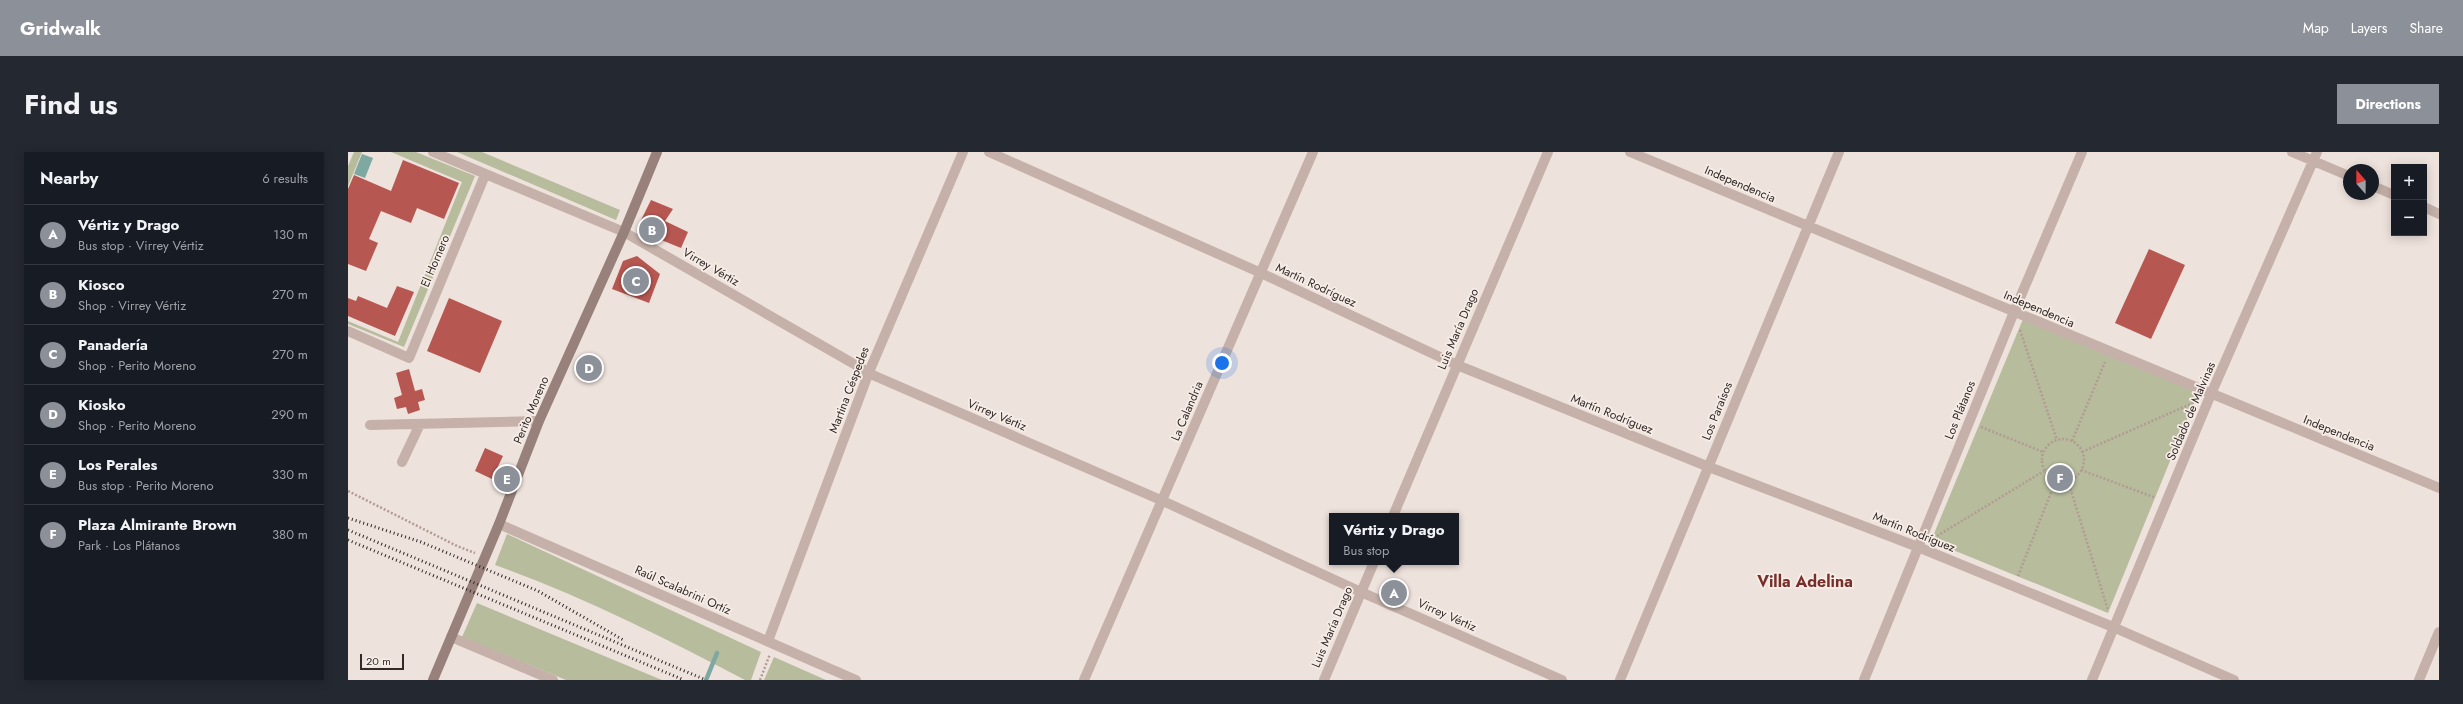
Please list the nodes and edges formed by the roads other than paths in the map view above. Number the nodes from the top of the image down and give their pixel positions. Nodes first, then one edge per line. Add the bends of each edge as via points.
1 (433, 152) edge
2 (657, 152) edge
3 (963, 152) edge
4 (989, 152) edge
5 (1313, 152) edge
6 (1548, 152) edge
7 (1630, 152) edge
8 (1839, 152) edge
9 (2082, 152) edge
10 (2292, 152) edge
11 (2315, 156) edge
12 (2343, 172) edge
13 (485, 175) junction
14 (2379, 189) edge
15 (2391, 194) edge
16 (2427, 209) edge
17 (2439, 214) edge
18 (1806, 226) junction
19 (624, 232) junction
20 (1261, 273) junction
21 (2014, 312) junction
22 (348, 331) edge
23 (1457, 365) junction
24 (869, 372) junction
25 (2212, 394) junction
26 (539, 421) junction
27 (420, 424) junction
28 (370, 425) dead end
29 (402, 462) dead end
30 (1709, 467) junction
31 (2439, 488) edge
32 (1163, 501) junction
33 (1394, 513) edge
34 (499, 524) junction
35 (1918, 547) junction
36 (1373, 565) edge
37 (1361, 592) junction
38 (2113, 627) junction
39 (2439, 632) edge
40 (451, 637) junction
41 (768, 641) junction
42 (433, 680) edge
43 (553, 680) edge
44 (856, 680) edge
45 (1084, 680) edge
46 (1324, 680) edge
47 (1562, 680) edge
48 (1620, 680) edge
49 (1864, 680) edge
50 (2092, 680) edge
51 (2234, 680) edge
52 (2419, 680) edge

1 - 13 street, Virrey Vértiz
2 - 19 street, Perito Moreno
3 - 24 street, Martina Céspedes
4 - 20 street, Martín Rodríguez
5 - 20 street, La Calandria
6 - 23 street, Luis María Drago
7 - 18 street, Independencia
8 - 18 street, Los Paraísos
9 - 21 street, Los Plátanos
10 - 11 street
11 - 12 street
11 - 25 street, Soldado de Malvinas
13 - 19 street, Virrey Vértiz
13 - 22 street, El Hornero via 409,358
14 - 15 street
16 - 17 street
18 - 21 street, Independencia
18 - 30 street, Los Paraísos
19 - 24 street, Virrey Vértiz
19 - 26 street, Perito Moreno
20 - 23 street, Martín Rodríguez
20 - 32 street, La Calandria
21 - 25 street, Independencia
21 - 35 street, Los Plátanos
23 - 30 street, Martín Rodríguez
23 - 33 street, Luis María Drago
24 - 32 street, Virrey Vértiz
24 - 41 street, Martina Céspedes
25 - 31 street, Independencia
25 - 38 street, Soldado de Malvinas
26 - 27 street
26 - 34 street, Perito Moreno
27 - 28 street
27 - 29 street
30 - 35 street, Martín Rodríguez
30 - 48 street, Los Paraísos
32 - 37 street, Virrey Vértiz
32 - 45 street, La Calandria
34 - 40 street, Perito Moreno
34 - 41 street, Raúl Scalabrini Ortíz
35 - 38 street, Martín Rodríguez
35 - 49 street, Los Plátanos
36 - 37 street, Luis María Drago
37 - 46 street, Luis María Drago
37 - 47 street, Virrey Vértiz
38 - 50 street, Soldado de Malvinas
38 - 51 street, Martín Rodríguez
39 - 52 street
40 - 42 street, Perito Moreno
40 - 43 street
41 - 44 street, Raúl Scalabrini Ortíz

